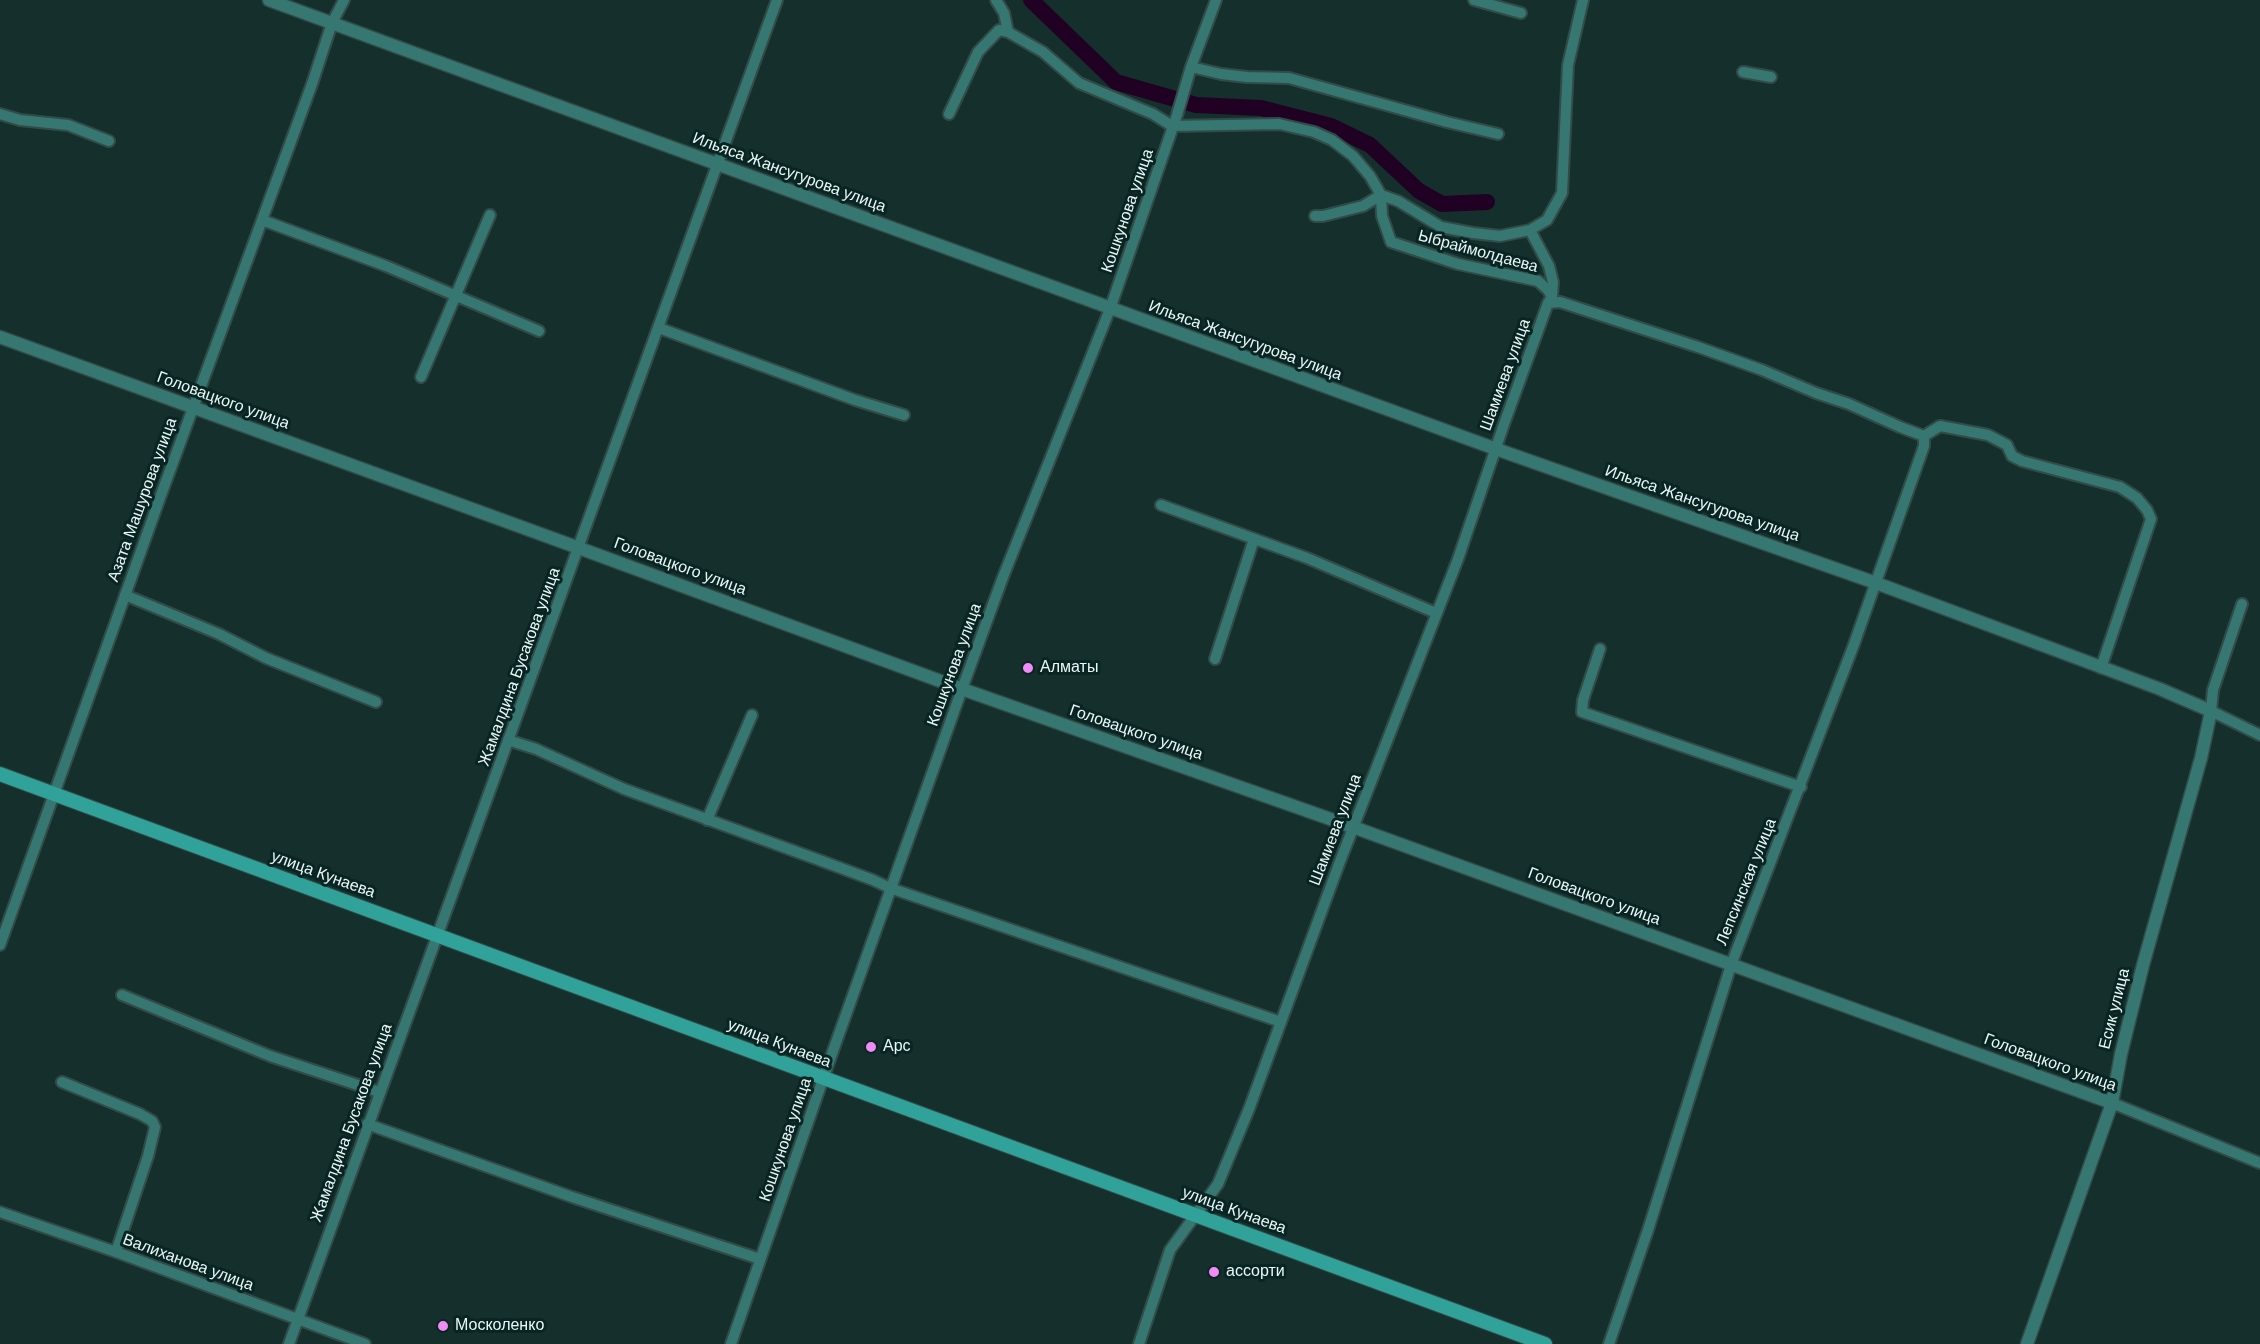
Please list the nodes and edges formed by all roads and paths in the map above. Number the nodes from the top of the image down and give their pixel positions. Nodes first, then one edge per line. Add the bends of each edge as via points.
1 (268, 0) edge
2 (344, 0) edge
3 (777, 0) edge
4 (996, 0) edge
5 (1216, 0) edge
6 (1474, 0) edge
7 (1583, 0) edge
8 (1521, 13) dead end
9 (332, 23) junction
10 (1008, 32) junction
11 (1191, 67) junction
12 (1743, 72) dead end
13 (1771, 77) dead end
14 (0, 114) edge
15 (949, 114) dead end
16 (1172, 126) junction
17 (1498, 134) dead end
18 (109, 141) dead end
19 (717, 164) junction
20 (1381, 195) junction
21 (490, 215) dead end
22 (1315, 216) dead end
23 (262, 220) junction
24 (1530, 230) junction
25 (455, 296) junction
26 (1550, 300) junction
27 (1110, 309) junction
28 (659, 328) junction
29 (539, 331) dead end
30 (0, 337) edge
31 (421, 377) dead end
32 (193, 408) junction
33 (904, 415) dead end
34 (1924, 436) junction
35 (1496, 449) junction
36 (1161, 505) dead end
37 (1254, 539) junction
38 (579, 548) junction
39 (1876, 582) junction
40 (125, 595) junction
41 (2242, 604) dead end
42 (1436, 613) junction
43 (1600, 650) dead end
44 (1215, 659) dead end
45 (2101, 668) junction
46 (962, 689) junction
47 (376, 702) dead end
48 (2211, 711) junction
49 (752, 715) dead end
50 (2260, 735) edge
51 (508, 740) junction
52 (0, 774) edge
53 (1801, 787) junction
54 (54, 793) junction
55 (707, 820) junction
56 (1353, 827) junction
57 (890, 888) junction
58 (437, 934) junction
59 (0, 945) edge
60 (1731, 965) junction
61 (122, 995) dead end
62 (1281, 1022) junction
63 (823, 1079) junction
64 (62, 1082) dead end
65 (380, 1092) junction
66 (2112, 1103) junction
67 (367, 1124) junction
68 (2260, 1163) edge
69 (0, 1212) edge
70 (1196, 1215) junction
71 (116, 1252) junction
72 (760, 1259) junction
73 (297, 1319) junction
74 (289, 1344) edge
75 (365, 1344) edge
76 (731, 1344) edge
77 (1139, 1344) edge
78 (1545, 1344) edge
79 (1609, 1344) edge
80 (2027, 1344) edge

1 - 9 street, Ильяса Жансугурова улица
2 - 9 street, Азата Машурова улица
3 - 19 street, Жамалдина Бусакова улица
4 - 10 street
5 - 11 street, Кошкунова улица
6 - 8 street
7 - 24 street via 1568,65 1562,193 1547,220
9 - 19 street, Ильяса Жансугурова улица
9 - 23 street, Азата Машурова улица
10 - 15 street via 999,30 978,52
10 - 16 street via 1043,52 1079,83
11 - 16 street, Кошкунова улица
11 - 17 street via 1247,77 1289,78
12 - 13 street
14 - 18 street via 68,125
16 - 20 street, Ыбраймолдаева via 1280,124 1314,132 1353,156
16 - 27 street, Кошкунова улица
19 - 27 street, Ильяса Жансугурова улица
19 - 28 street, Жамалдина Бусакова улица
20 - 22 street via 1363,206
20 - 24 street via 1441,227 1500,236
20 - 26 street, Ыбраймолдаева via 1382,216 1391,242 1458,264 1538,281 1548,290
21 - 25 street
23 - 25 street
23 - 32 street, Азата Машурова улица
24 - 26 street via 1549,266 1553,282
25 - 29 street
25 - 31 street
26 - 34 street via 1762,370
26 - 35 street, Шамиева улица
27 - 35 street, Ильяса Жансугурова улица
27 - 46 street, Кошкунова улица
28 - 33 street
28 - 38 street, Жамалдина Бусакова улица
30 - 32 street, Головацкого улица
32 - 38 street, Головацкого улица
32 - 40 street, Азата Машурова улица
34 - 39 street, Лепсинская улица via 1924,446
34 - 45 street via 1940,426 1988,435 2007,444 2012,456 2022,461 2120,487 2147,510 2151,519
35 - 39 street, Ильяса Жансугурова улица
35 - 42 street, Шамиева улица
36 - 37 street
37 - 42 street
37 - 44 street
38 - 46 street, Головацкого улица
38 - 51 street, Жамалдина Бусакова улица
39 - 45 street, Ильяса Жансугурова улица
39 - 53 street, Лепсинская улица
40 - 47 street
40 - 54 street, Азата Машурова улица
41 - 48 street via 2213,690
42 - 56 street, Шамиева улица
43 - 53 street via 1582,712
45 - 48 street, Ильяса Жансугурова улица
46 - 56 street, Головацкого улица
46 - 57 street, Кошкунова улица
48 - 50 street
48 - 66 street, Есик улица via 2140,976
49 - 55 street
51 - 55 street
51 - 58 street, Жамалдина Бусакова улица
52 - 54 main road, улица Кунаева
53 - 60 street, Лепсинская улица
54 - 58 main road, улица Кунаева
54 - 59 street, Азата Машурова улица
55 - 57 street
56 - 60 street, Головацкого улица
56 - 62 street, Шамиева улица
57 - 62 street
57 - 63 street, Кошкунова улица
58 - 63 main road, улица Кунаева
58 - 65 street, Жамалдина Бусакова улица
60 - 66 street, Головацкого улица
60 - 79 street, Лепсинская улица
61 - 65 street via 270,1056
62 - 70 street, Шамиева улица via 1227,1166
63 - 70 main road, улица Кунаева
63 - 72 street, Кошкунова улица
64 - 71 street via 140,1114 155,1127
65 - 67 street, Жамалдина Бусакова улица
66 - 68 street, Головацкого улица
66 - 80 street, Есик улица
67 - 72 street
67 - 73 street, Жамалдина Бусакова улица
69 - 71 street, Валиханова улица
70 - 77 street, Шамиева улица via 1170,1250
70 - 78 main road, улица Кунаева
71 - 73 street, Валиханова улица
72 - 76 street, Кошкунова улица
73 - 74 street, Жамалдина Бусакова улица
73 - 75 street, Валиханова улица

